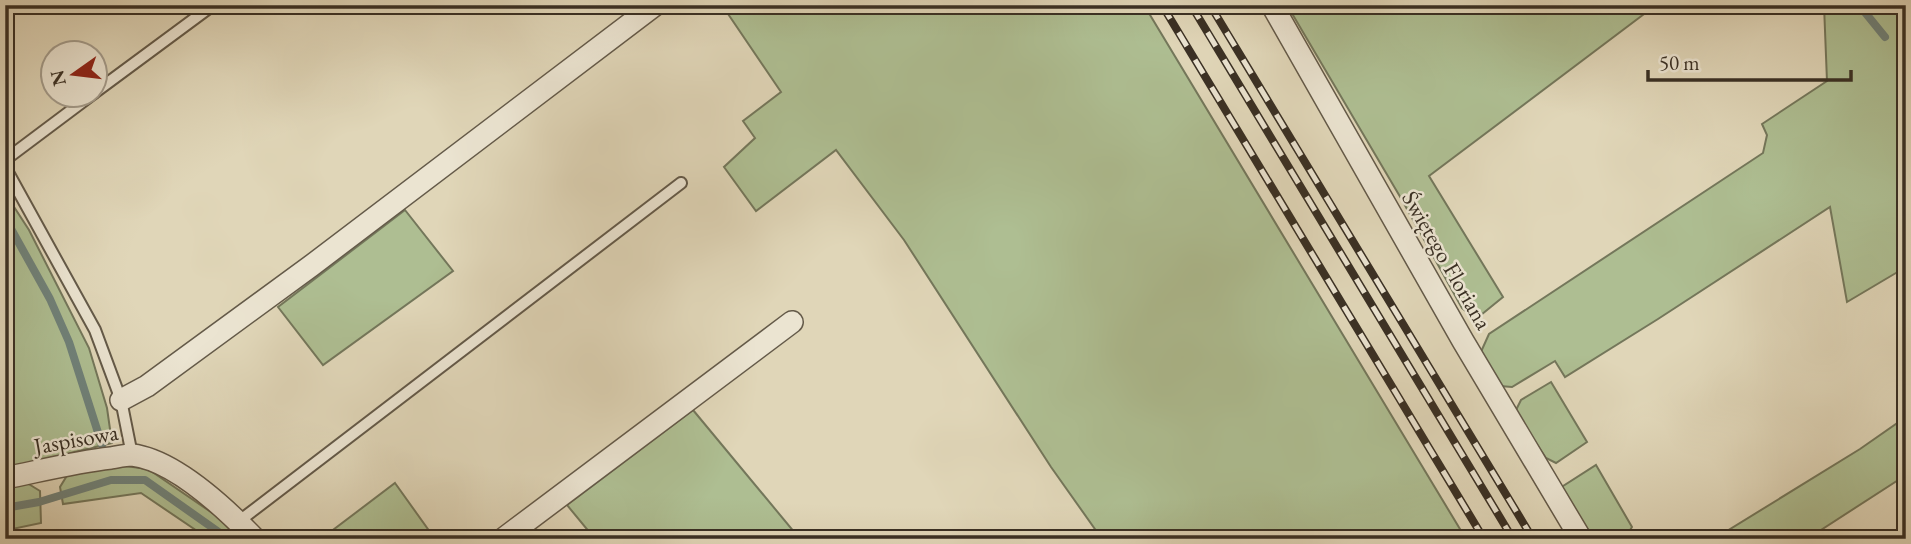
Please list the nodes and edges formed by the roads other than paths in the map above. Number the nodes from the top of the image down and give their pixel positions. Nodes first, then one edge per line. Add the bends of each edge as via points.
1 (213, 5) edge
2 (655, 5) edge
3 (1272, 5) edge
4 (108, 84) edge
5 (75, 108) edge
6 (5, 160) edge
7 (5, 167) edge
8 (681, 183) dead end
9 (792, 321) dead end
10 (121, 400) junction
11 (132, 455) junction
12 (5, 478) edge
13 (239, 522) junction
14 (255, 539) edge
15 (503, 539) edge
16 (1581, 539) edge

1 - 4 lane
2 - 10 street via 268,298
3 - 16 street, Świętego Floriana
5 - 6 lane
7 - 10 lane via 95,330
8 - 13 lane
9 - 15 street
10 - 11 lane
11 - 12 street, Jaspisowa
11 - 13 street, Jaspisowa via 166,466
13 - 14 street, Jaspisowa

